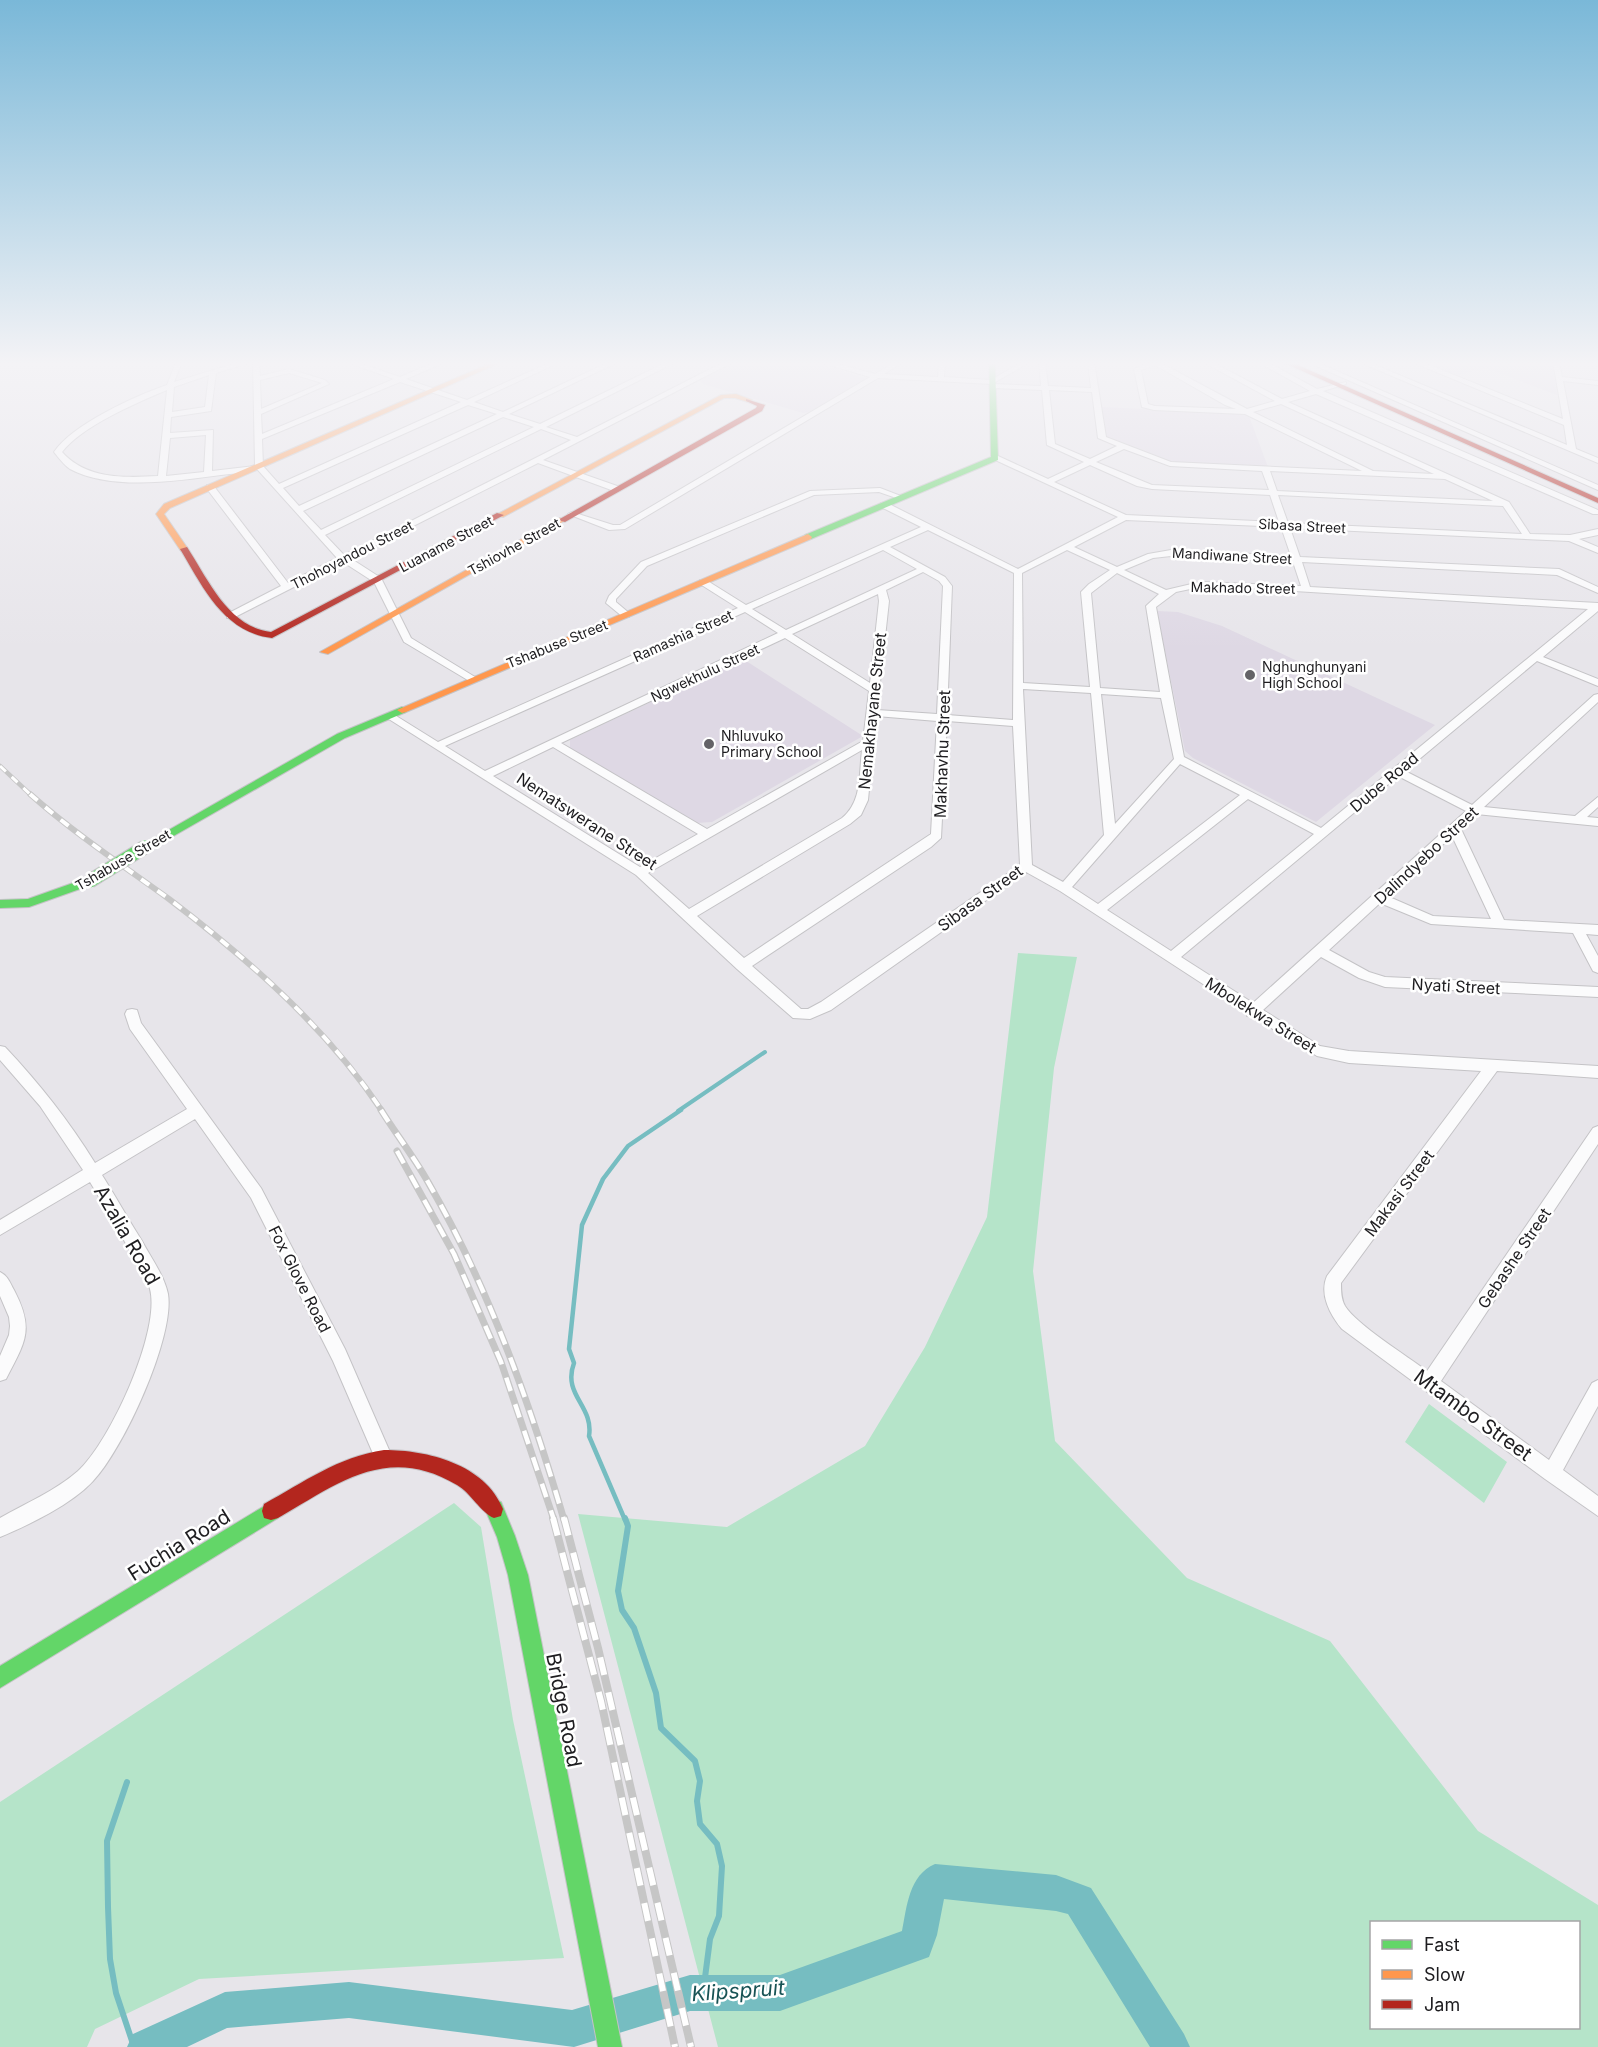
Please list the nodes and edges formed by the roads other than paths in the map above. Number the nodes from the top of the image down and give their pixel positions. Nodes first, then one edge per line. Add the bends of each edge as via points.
1 (61, 458) edge
2 (164, 458) edge
3 (209, 458) edge
4 (257, 458) edge
5 (279, 458) edge
6 (344, 458) edge
7 (411, 458) edge
8 (476, 458) edge
9 (542, 458) edge
10 (608, 458) edge
11 (673, 458) edge
12 (739, 458) edge
13 (995, 458) joint
14 (1078, 458) edge
15 (1100, 458) edge
16 (1152, 458) edge
17 (1341, 458) edge
18 (1403, 458) edge
19 (1477, 458) edge
20 (1494, 458) edge
21 (1519, 458) edge
22 (1525, 458) edge
23 (537, 460) junction
24 (1089, 463) junction
25 (257, 467) junction
26 (1265, 468) junction
27 (577, 474) junction
28 (1375, 474) junction
29 (1445, 477) junction
30 (162, 479) junction
31 (209, 481) junction
32 (1048, 482) junction
33 (278, 487) junction
34 (617, 489) junction
35 (1598, 490) edge
36 (1274, 494) junction
37 (902, 498) junction
38 (1506, 504) junction
39 (884, 505) junction
40 (1597, 507) edge
41 (298, 510) junction
42 (572, 514) junction
43 (1125, 517) junction
44 (1284, 525) junction
45 (928, 527) junction
46 (1598, 531) edge
47 (320, 534) junction
48 (1528, 537) junction
49 (1570, 538) junction
50 (1066, 546) junction
51 (883, 547) junction
52 (1598, 550) edge
53 (343, 559) junction
54 (1298, 560) junction
55 (923, 569) junction
56 (1119, 570) junction
57 (1018, 572) junction
58 (378, 580) junction
59 (703, 582) junction
60 (287, 588) junction
61 (1308, 590) junction
62 (1598, 590) edge
63 (882, 591) junction
64 (1167, 594) junction
65 (1598, 607) edge
66 (744, 609) junction
67 (393, 614) junction
68 (626, 615) junction
69 (230, 616) junction
70 (786, 635) junction
71 (325, 652) dead end
72 (1535, 657) junction
73 (471, 679) junction
74 (1598, 683) edge
75 (1019, 686) junction
76 (875, 690) junction
77 (1096, 692) junction
78 (1166, 695) junction
79 (1598, 697) edge
80 (872, 713) junction
81 (389, 716) junction
82 (944, 718) junction
83 (1018, 723) junction
84 (869, 742) junction
85 (555, 744) junction
86 (439, 746) junction
87 (1179, 759) junction
88 (1396, 771) junction
89 (485, 775) junction
90 (1248, 794) junction
91 (1598, 801) edge
92 (1109, 804) junction
93 (1473, 810) junction
94 (1132, 811) junction
95 (1576, 821) junction
96 (1598, 822) edge
97 (1454, 827) junction
98 (705, 833) junction
99 (1322, 833) junction
100 (1110, 835) junction
101 (1026, 867) junction
102 (640, 872) junction
103 (1065, 888) junction
104 (1380, 898) junction
105 (0, 904) edge
106 (1098, 910) junction
107 (688, 916) junction
108 (1500, 925) junction
109 (1577, 929) junction
110 (1598, 930) edge
111 (1322, 951) junction
112 (1170, 958) junction
113 (742, 966) junction
114 (1598, 968) edge
115 (1598, 992) edge
116 (1252, 1012) junction
117 (132, 1014) dead end
118 (810, 1014) joint
119 (0, 1051) edge
120 (1492, 1067) junction
121 (1598, 1072) edge
122 (196, 1111) junction
123 (1598, 1132) edge
124 (91, 1173) junction
125 (0, 1228) edge
126 (0, 1280) edge
127 (1348, 1323) joint
128 (0, 1372) edge
129 (1429, 1383) junction
130 (1598, 1389) edge
131 (384, 1459) junction
132 (1551, 1473) junction
133 (1598, 1507) edge
134 (0, 1528) edge
135 (0, 1678) edge
136 (610, 2047) edge

1 - 30 street via 91,473 132,480
2 - 30 street
3 - 31 street
4 - 25 street
5 - 25 street
6 - 33 street
7 - 41 street
8 - 47 street
9 - 23 street, Thohoyandou Street
10 - 27 street, Luaname Street
11 - 34 street, Tshiovhe Street
12 - 42 street via 622,527 612,528
13 - 32 street
13 - 37 street, Tshabuse Street
14 - 24 street
15 - 24 street
16 - 26 street via 1170,464
17 - 28 street
18 - 29 street
19 - 40 street
20 - 40 street
21 - 35 street
22 - 35 street
23 - 27 street
23 - 53 street, Thohoyandou Street
24 - 32 street
24 - 36 street via 1152,487
25 - 31 street
25 - 33 street
26 - 28 street
26 - 36 street
27 - 34 street
27 - 58 street, Luaname Street
28 - 29 street
29 - 38 street
30 - 31 street
31 - 60 street
31 - 69 street via 160,514
32 - 43 street
33 - 41 street
34 - 42 street, Tshiovhe Street
36 - 38 street
36 - 44 street
37 - 39 street, Tshabuse Street
37 - 68 street via 880,490 813,493 649,561 612,598 611,603
38 - 48 street
39 - 45 street
39 - 59 street, Tshabuse Street
41 - 47 street
42 - 67 street, Tshiovhe Street
43 - 44 street, Sibasa Street
43 - 50 street, Sibasa Street
44 - 48 street, Sibasa Street
44 - 54 street
45 - 51 street, Ramashia Street
45 - 57 street
46 - 49 street, Sibasa Street
47 - 53 street
48 - 49 street, Sibasa Street
49 - 52 street
50 - 56 street
50 - 57 street, Sibasa Street
51 - 55 street, Makhavhu Street
51 - 66 street, Ramashia Street
53 - 58 street
53 - 60 street, Thohoyandou Street
54 - 56 street, Mandiwane Street via 1159,553
54 - 61 street
54 - 62 street, Mandiwane Street via 1558,572
55 - 63 street, Ngwekhulu Street
55 - 82 street, Makhavhu Street via 948,586
56 - 64 street
56 - 77 street, Mandiwane Street via 1086,592
57 - 75 street, Sibasa Street
58 - 67 street
58 - 69 street, Luaname Street via 279,633 260,636
59 - 66 street
59 - 68 street, Tshabuse Street
60 - 69 street, Thohoyandou Street
61 - 64 street, Makhado Street via 1199,584
61 - 65 street, Makhado Street
63 - 70 street, Ngwekhulu Street
63 - 76 street, Nemakhayane Street
64 - 78 street, Makhado Street via 1151,606
65 - 72 street, Dube Road
66 - 70 street
66 - 86 street, Ramashia Street
67 - 71 street, Tshiovhe Street
67 - 73 street via 406,640
68 - 73 street, Tshabuse Street
70 - 76 street
70 - 85 street, Ngwekhulu Street
72 - 74 street
72 - 88 street, Dube Road
73 - 81 street, Tshabuse Street
75 - 77 street
75 - 83 street, Sibasa Street
76 - 80 street, Nemakhayane Street
77 - 78 street
77 - 92 street, Mandiwane Street
78 - 87 street, Makhado Street
79 - 93 street, Dalindyebo Street
80 - 82 street
80 - 84 street, Nemakhayane Street
81 - 86 street, Nematswerane Street
81 - 105 street, Tshabuse Street, bridge via 311,750 90,881 36,901
82 - 83 street
82 - 113 street, Makhavhu Street via 937,835
83 - 101 street, Sibasa Street
84 - 98 street
84 - 107 street, Nemakhayane Street via 862,800 852,817
85 - 89 street, Ngwekhulu Street
85 - 98 street
86 - 89 street, Nematswerane Street
87 - 90 street
87 - 94 street
88 - 93 street
88 - 99 street, Dube Road
89 - 102 street, Nematswerane Street
90 - 99 street
90 - 106 street
91 - 95 street
92 - 94 street
92 - 100 street, Mandiwane Street
93 - 95 street
93 - 97 street, Dalindyebo Street
94 - 100 street
95 - 96 street
97 - 104 street, Dalindyebo Street
97 - 108 street
98 - 102 street
99 - 112 street, Dube Road
100 - 103 street
101 - 103 street, Mbolekwa Street
101 - 118 street, Sibasa Street
102 - 107 street, Nematswerane Street
103 - 106 street, Mbolekwa Street
104 - 108 street via 1431,920
104 - 111 street, Dalindyebo Street
106 - 112 street, Mbolekwa Street
107 - 113 street, Nematswerane Street
108 - 109 street
109 - 110 street
109 - 114 street
111 - 115 street, Nyati Street via 1385,982
111 - 116 street, Dalindyebo Street
112 - 116 street, Mbolekwa Street
113 - 118 street, Nematswerane Street via 792,1011
116 - 120 street, Mbolekwa Street via 1324,1054
117 - 122 street, Fox Glove Road via 135,1025
119 - 124 street, Azalia Road via 45,1101
120 - 121 street, Mbolekwa Street
120 - 127 street, Makasi Street via 1333,1281 1333,1300
122 - 124 street
122 - 131 street, Fox Glove Road via 256,1193 339,1355
123 - 129 street, Gebashe Street
124 - 125 street
124 - 134 street, Azalia Road via 155,1279 161,1307 156,1339 93,1469 74,1485
126 - 128 street via 21,1321 15,1346
127 - 129 street, Mtambo Street
129 - 132 street, Mtambo Street
130 - 132 street
131 - 135 street, Fuchia Road via 354,1466 316,1483
131 - 136 street, Bridge Road via 416,1460 466,1477 486,1497 501,1525 523,1594
132 - 133 street, Mtambo Street

